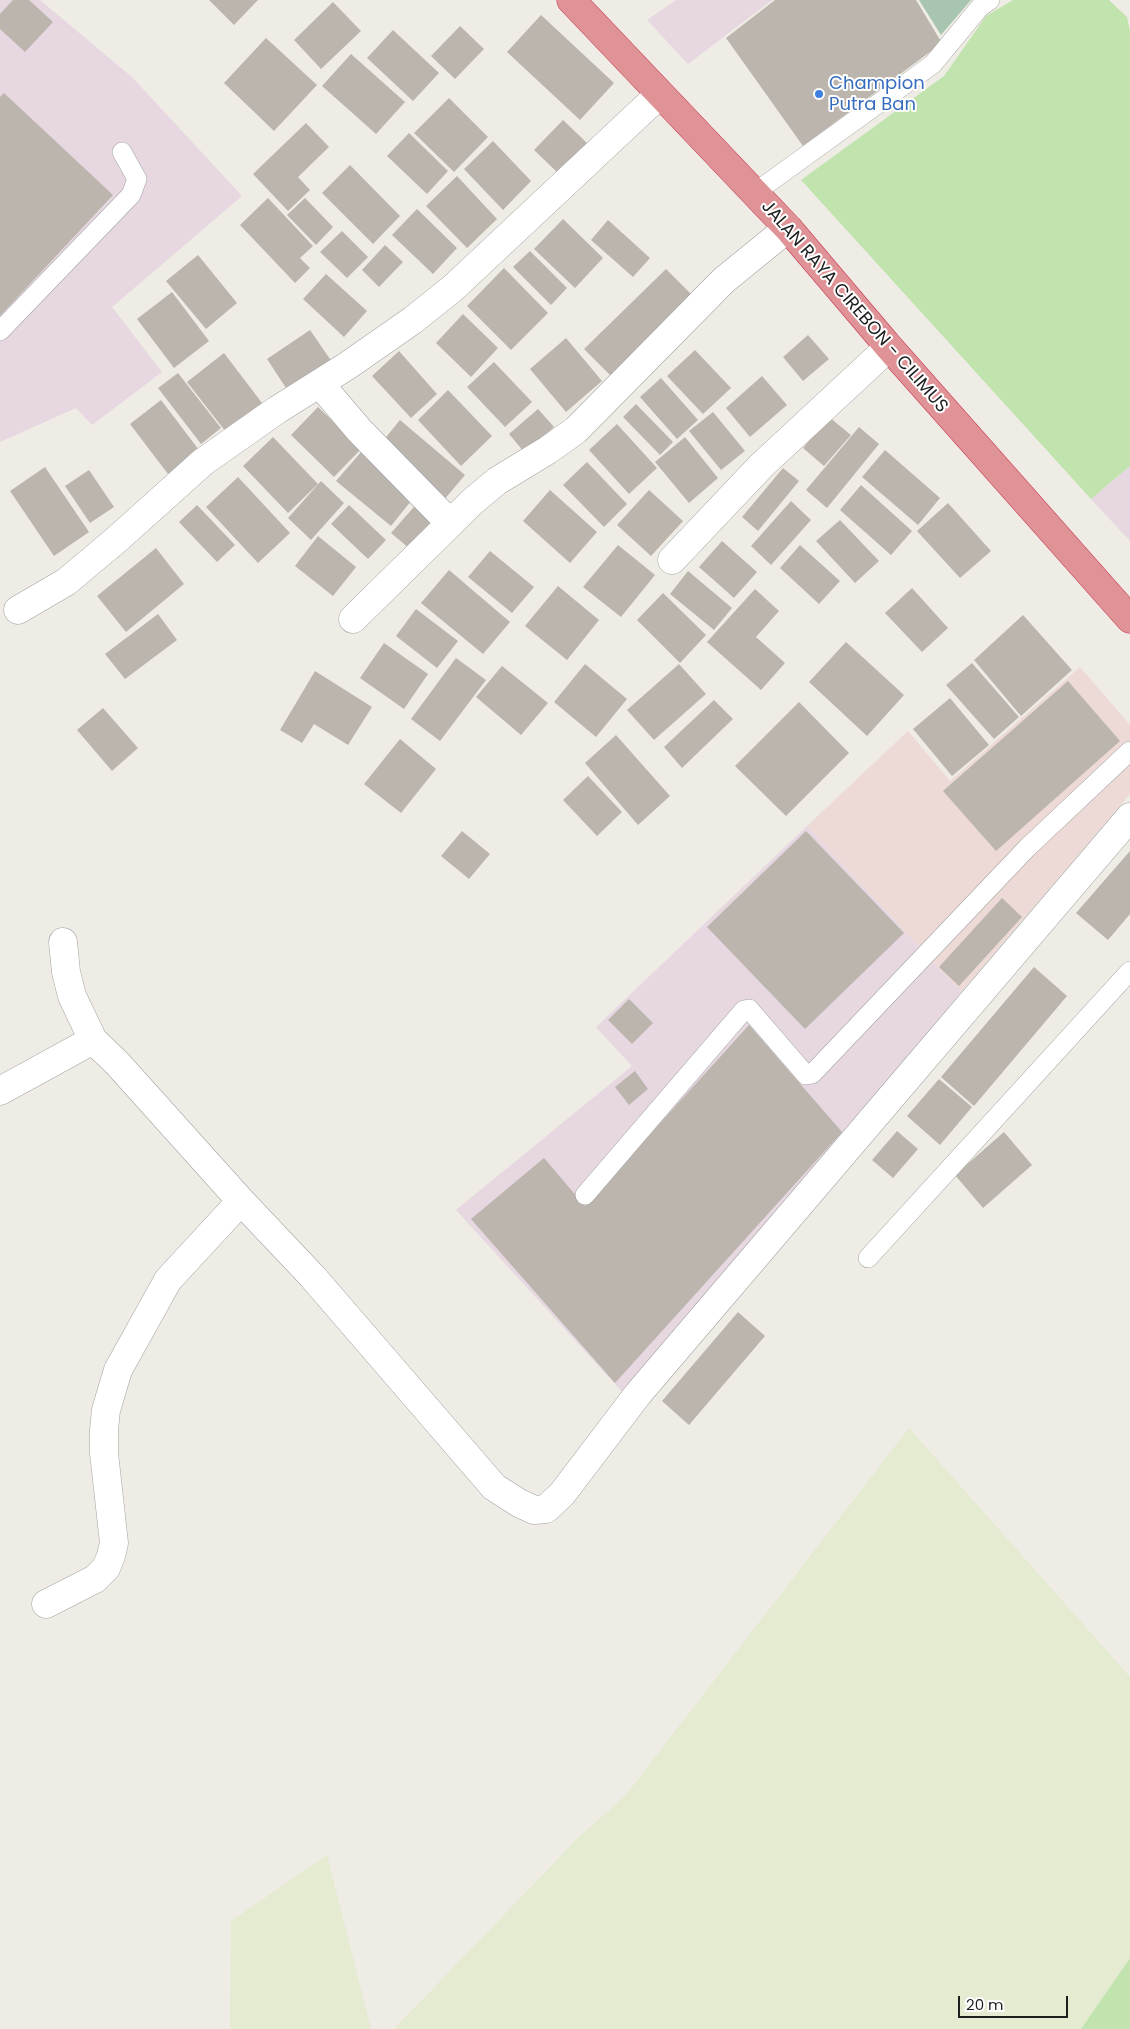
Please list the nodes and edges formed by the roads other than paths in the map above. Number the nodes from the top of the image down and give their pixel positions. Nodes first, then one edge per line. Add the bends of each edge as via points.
1 (570, 0) edge
2 (990, 0) edge
3 (660, 94) junction
4 (122, 152) dead end
5 (753, 194) junction
6 (788, 228) junction
7 (0, 331) edge
8 (889, 347) junction
9 (320, 384) junction
10 (450, 523) junction
11 (672, 560) dead end
12 (18, 610) dead end
13 (353, 619) dead end
14 (1130, 620) edge
15 (1130, 751) edge
16 (1130, 816) edge
17 (63, 942) dead end
18 (1130, 971) edge
19 (94, 1040) junction
20 (0, 1091) edge
21 (585, 1195) dead end
22 (241, 1201) junction
23 (868, 1258) dead end
24 (46, 1604) dead end

1 - 3 highway, JALAN RAYA CIREBON - CILIMUS
2 - 5 lane via 980,7 934,64
3 - 5 highway, JALAN RAYA CIREBON - CILIMUS
3 - 9 street via 453,288 413,320
4 - 7 lane via 137,180 131,195
5 - 6 highway, JALAN RAYA CIREBON - CILIMUS
6 - 8 highway, JALAN RAYA CIREBON - CILIMUS
6 - 10 street via 724,280 576,430 497,481
8 - 11 street via 761,466
8 - 14 highway, JALAN RAYA CIREBON - CILIMUS
9 - 10 street via 359,430
9 - 12 street via 203,462 66,582
10 - 13 street
15 - 21 lane via 1027,848 812,1074 806,1075 748,1009 744,1010
16 - 22 street via 638,1394 562,1494 546,1509 534,1510 519,1504 494,1487 312,1276
17 - 19 street via 72,996
18 - 23 lane
19 - 20 street
19 - 22 street
22 - 24 street via 168,1280 118,1370 106,1410 104,1430 114,1543 106,1568 95,1579

